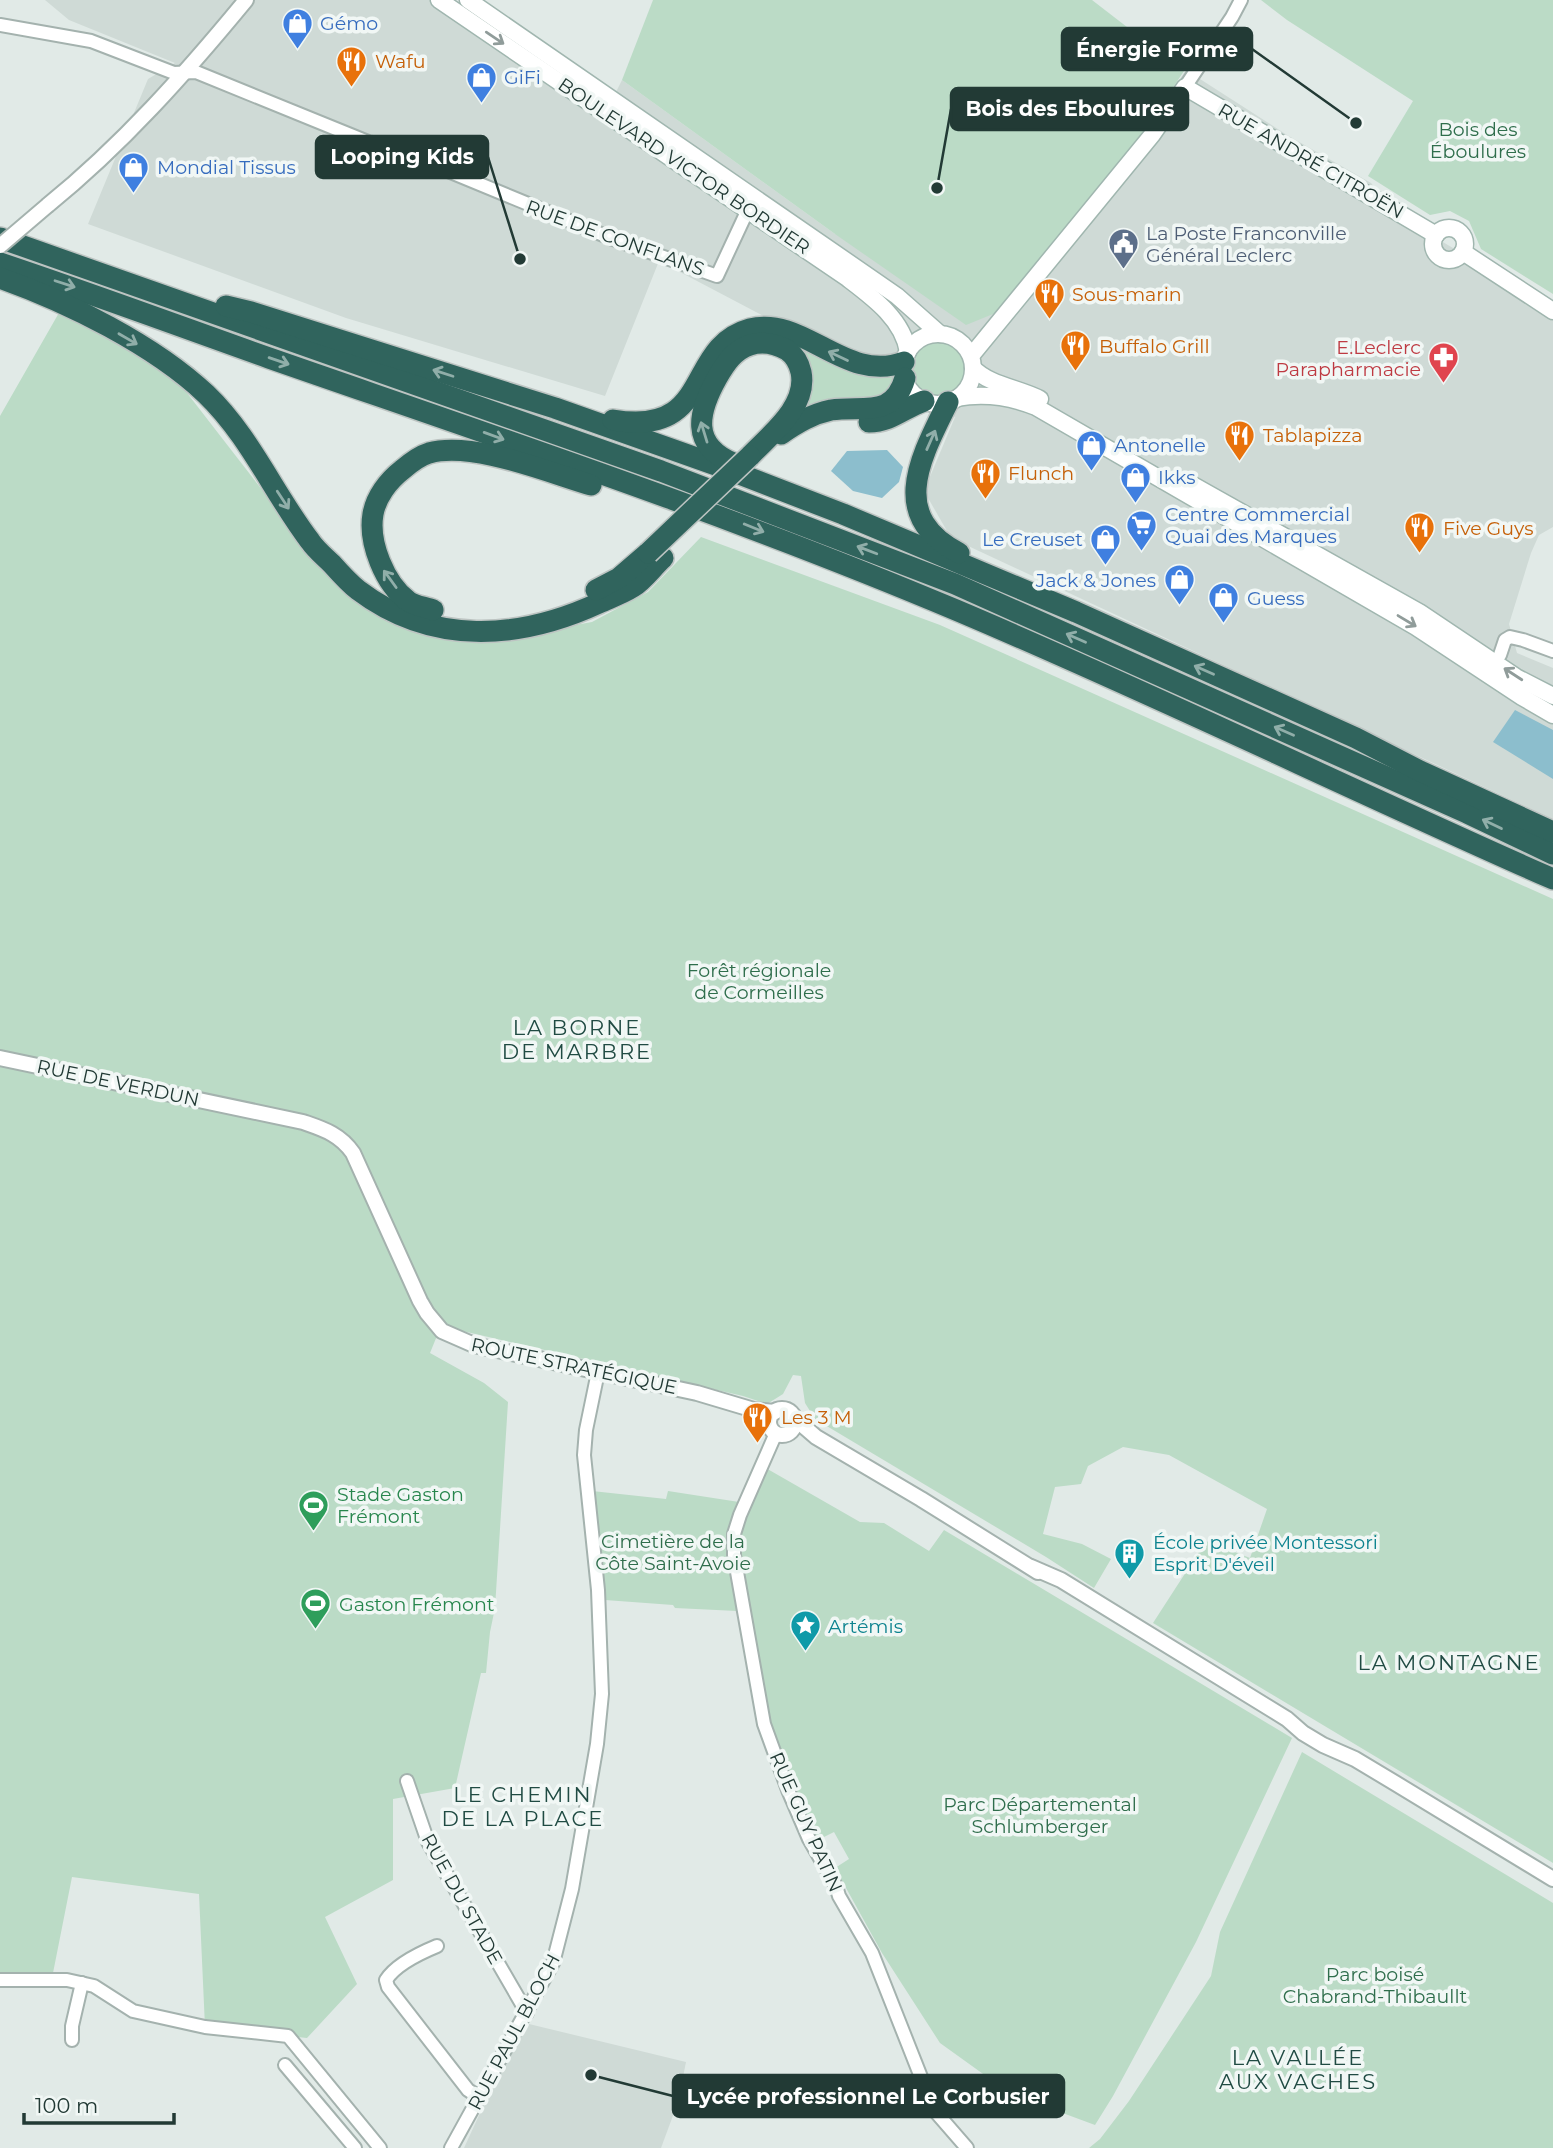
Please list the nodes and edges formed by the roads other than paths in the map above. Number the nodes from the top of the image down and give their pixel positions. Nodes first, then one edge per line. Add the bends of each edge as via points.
1 (246, 0) edge
2 (439, 0) edge
3 (468, 0) edge
4 (1241, 0) edge
5 (0, 25) edge
6 (183, 72) junction
7 (1185, 87) junction
8 (750, 204) junction
9 (1436, 235) junction
10 (0, 238) edge
11 (0, 246) edge
12 (1463, 252) junction
13 (0, 263) edge
14 (0, 278) edge
15 (152, 291) junction
16 (1553, 311) edge
17 (1004, 315) junction
18 (946, 335) junction
19 (972, 362) junction
20 (905, 364) junction
21 (953, 400) junction
22 (924, 401) junction
23 (555, 408) junction
24 (756, 459) junction
25 (636, 487) junction
26 (843, 514) junction
27 (655, 555) junction
28 (1076, 612) junction
29 (1553, 651) edge
30 (1500, 655) dead end
31 (1553, 696) edge
32 (1553, 715) edge
33 (1356, 738) junction
34 (1553, 816) edge
35 (1553, 832) edge
36 (1553, 854) edge
37 (1553, 879) edge
38 (0, 1058) edge
39 (236, 1108) joint
40 (598, 1372) junction
41 (777, 1425) junction
42 (816, 1437) junction
43 (407, 1781) dead end
44 (1553, 1879) edge
45 (437, 1946) dead end
46 (0, 1980) edge
47 (82, 1983) junction
48 (527, 2012) junction
49 (72, 2040) dead end
50 (285, 2065) dead end
51 (480, 2098) junction
52 (355, 2148) edge
53 (380, 2148) edge
54 (450, 2148) edge
55 (967, 2148) edge

1 - 6 street
2 -> 8 main road, BOULEVARD VICTOR BORDIER
3 - 8 main road, BOULEVARD VICTOR BORDIER
4 - 7 street
5 - 6 street, RUE DE CONFLANS via 91,41 174,73
6 - 8 street, RUE DE CONFLANS via 197,72 589,230 717,276
6 - 11 street, bridge via 122,140
7 - 9 main road, RUE ANDRÉ CITROËN
7 - 17 main road via 1143,146
8 - 18 main road, BOULEVARD VICTOR BORDIER via 906,302 927,325
8 - 20 main road, BOULEVARD VICTOR BORDIER via 874,299 902,333
9 - 12 main road via 1447,229 1460,232 1465,239
9 - 12 main road via 1433,245 1440,257 1451,260
10 - 15 highway
12 - 16 main road
13 -> 25 highway
14 -> 27 highway via 112,329 167,361 208,396 247,444 311,542 356,589 402,615 473,632 538,626 634,587
23 -> 15 highway via 251,312
36 -> 15 highway via 955,584 661,471
17 - 18 main road via 984,329
17 - 19 main road
18 - 19 main road via 964,345
18 - 20 main road via 921,338
19 - 21 main road via 969,385
31 -> 19 main road via 1516,677 1419,612 1038,398 983,377
20 - 22 main road via 910,389
20 -> 23 highway via 861,365 788,332 759,328 728,341 684,404 662,419 636,423
20 - 24 highway via 897,395 883,407 840,409 800,421
21 - 22 main road via 940,404
28 -> 21 highway via 950,548 922,523 915,503 916,478
21 -> 32 main road via 1003,397 1036,407 1413,624
22 - 24 highway via 884,421 814,428
23 - 26 highway
26 -> 24 highway via 723,459 703,434 703,409 728,360 749,345 774,345 796,359 802,390
24 - 27 highway, bridge
27 -> 25 highway via 561,607 488,620 445,614 409,602 378,559 373,514 383,490 426,453 457,449 598,486
25 -> 37 highway via 745,525 954,609
26 - 28 highway
33 -> 28 highway
29 - 30 street via 1510,637
33 - 34 highway
33 - 35 highway
38 - 39 street, RUE DE VERDUN
39 - 40 street, ROUTE STRATÉGIQUE via 303,1122 347,1144 424,1307 439,1328 490,1349
40 - 41 street, ROUTE STRATÉGIQUE via 741,1406
40 - 48 street, RUE PAUL BLOCH via 584,1455 601,1642 597,1744 558,1949
41 - 42 street, ROUTE STRATÉGIQUE
41 - 42 street, ROUTE STRATÉGIQUE via 786,1410
41 - 55 street, RUE GUY PATIN via 733,1542 764,1724 809,1839 872,1953 934,2110
42 - 44 street, ROUTE STRATÉGIQUE via 1057,1587 1326,1738
43 - 48 street, RUE DU STADE via 428,1842
45 - 51 street via 391,1973 388,1987 468,2090
46 - 47 street
47 - 49 street
47 - 53 street via 133,2011 205,2027 288,2036
48 - 51 street, RUE PAUL BLOCH
50 - 52 street
51 - 54 street, RUE PAUL BLOCH

